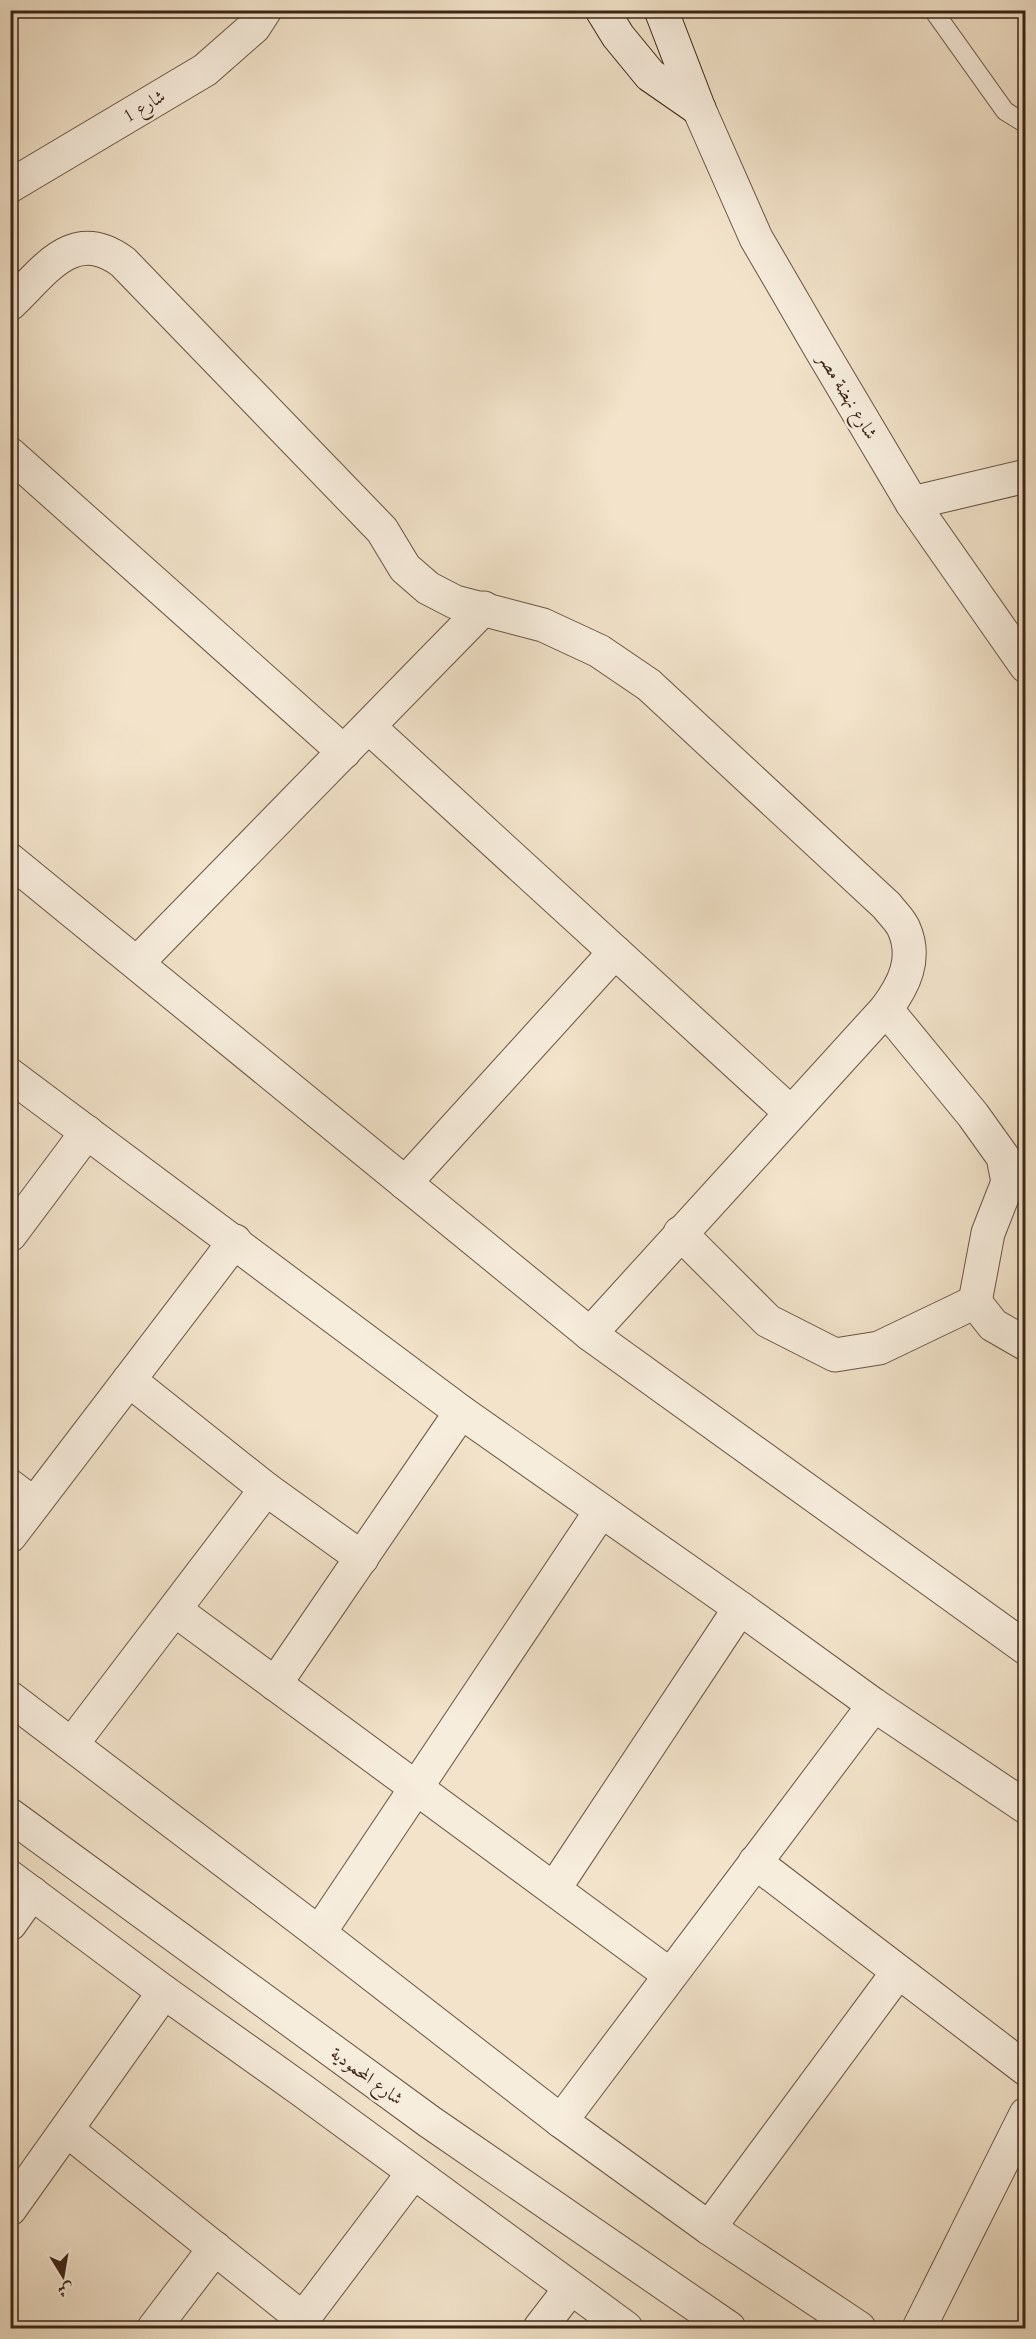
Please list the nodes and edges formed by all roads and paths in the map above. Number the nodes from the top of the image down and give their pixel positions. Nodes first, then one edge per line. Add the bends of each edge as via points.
1 (265, 10) edge
2 (602, 10) edge
3 (661, 10) edge
4 (933, 10) edge
5 (699, 110) junction
6 (1026, 124) edge
7 (10, 186) edge
8 (10, 304) edge
9 (10, 454) edge
10 (1026, 476) edge
11 (912, 502) junction
12 (484, 608) junction
13 (1026, 666) edge
14 (369, 727) junction
15 (344, 752) junction
16 (10, 860) edge
17 (615, 952) junction
18 (137, 963) junction
19 (886, 1009) junction
20 (10, 1075) edge
21 (790, 1112) junction
22 (87, 1132) junction
23 (405, 1183) junction
24 (680, 1233) junction
25 (10, 1235) edge
26 (235, 1241) junction
27 (975, 1302) junction
28 (590, 1334) junction
29 (1026, 1344) edge
30 (129, 1380) junction
31 (461, 1412) junction
32 (266, 1489) junction
33 (22, 1495) edge
34 (602, 1511) junction
35 (10, 1536) edge
36 (362, 1558) junction
37 (740, 1608) junction
38 (174, 1610) junction
39 (1026, 1648) edge
40 (275, 1684) junction
41 (10, 1698) edge
42 (874, 1705) junction
43 (72, 1744) junction
44 (416, 1788) junction
45 (1026, 1807) edge
46 (10, 1815) edge
47 (755, 1862) junction
48 (21, 1885) edge
49 (554, 1889) junction
50 (10, 1924) edge
51 (319, 1933) junction
52 (898, 1972) junction
53 (670, 1975) junction
54 (164, 1992) junction
55 (295, 2024) junction
56 (268, 2066) junction
57 (1026, 2069) edge
58 (1026, 2115) edge
59 (561, 2121) junction
60 (67, 2130) junction
61 (413, 2173) junction
62 (10, 2210) edge
63 (709, 2228) junction
64 (215, 2248) junction
65 (570, 2289) junction
66 (300, 2324) edge
67 (154, 2328) edge
68 (540, 2328) edge
69 (626, 2328) edge
70 (729, 2328) edge
71 (859, 2328) edge
72 (918, 2328) edge

1 - 7 street, شارع 1 via 254,27 205,70
2 - 5 street via 650,75
3 - 5 street, شارع نهضة مصر
4 - 6 lane via 1005,111
5 - 11 street, شارع نهضة مصر via 756,238
8 - 12 street via 58,258 73,249 91,247 109,252 132,271 382,530 405,568 428,588 455,602
9 - 15 street
10 - 11 street
11 - 13 street, شارع نهضة مصر
12 - 14 street
12 - 19 street via 552,629 599,651 649,686 887,906 904,928 910,956 907,975
14 - 15 street
14 - 17 street
15 - 18 street
16 - 18 street
17 - 21 street
17 - 23 street
18 - 23 street
19 - 21 street
19 - 27 street via 1003,1157 1008,1182 988,1233
20 - 22 street
21 - 24 street
22 - 25 street
22 - 26 street
23 - 28 street
24 - 27 street via 768,1322 835,1355 879,1348
24 - 28 street
26 - 30 street
26 - 31 street
27 - 29 street via 993,1325
28 - 39 street
30 - 32 street
30 - 33 street
31 - 34 street
31 - 36 street
32 - 36 street
32 - 38 street
33 - 35 street
34 - 37 street
34 - 44 street
36 - 40 street
37 - 42 street
37 - 49 street
38 - 40 street
38 - 43 street
40 - 44 street
41 - 43 street
42 - 45 street
42 - 47 street
43 - 51 street
44 - 49 street
44 - 51 street
46 - 55 street, شارع المحمودية
47 - 52 street
47 - 53 street
48 - 50 street
48 - 54 street
49 - 53 street
51 - 59 street
52 - 57 street
52 - 63 street
53 - 59 street
54 - 56 street
54 - 60 street
55 - 56 street
55 - 70 street, شارع المحمودية
56 - 61 street
58 - 72 street
59 - 63 street
60 - 62 street
60 - 64 street
61 - 65 street
61 - 66 street
63 - 71 street
64 - 66 street
64 - 67 street
65 - 68 street
65 - 69 street

